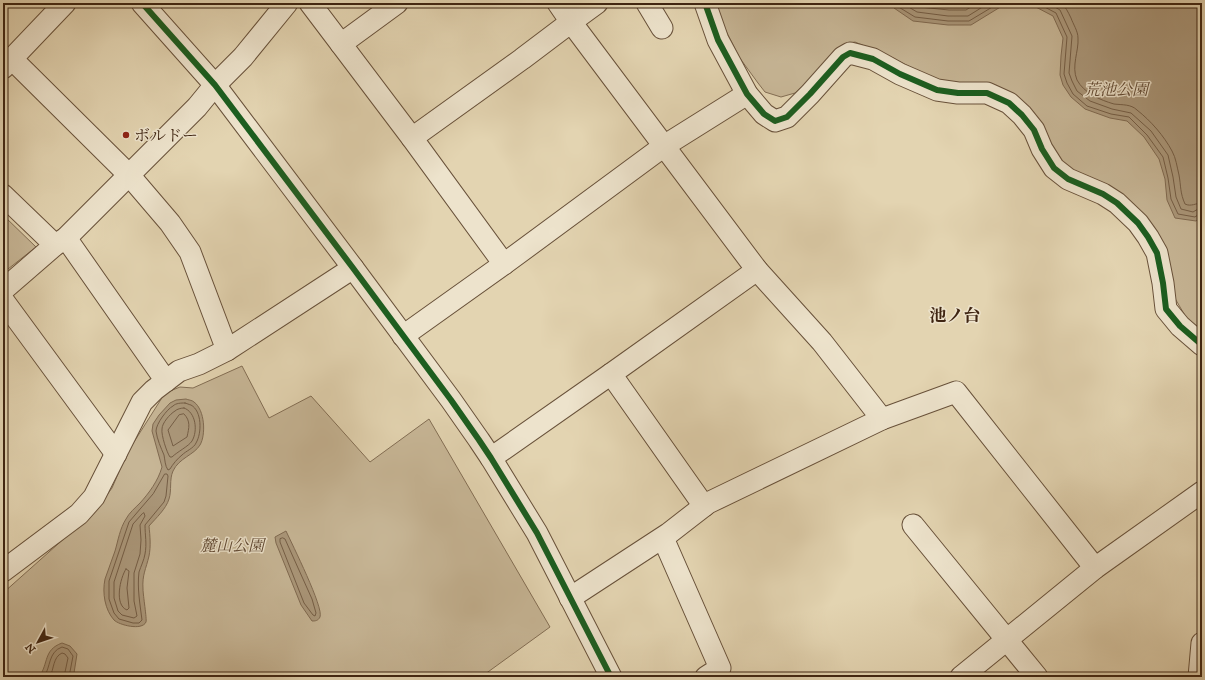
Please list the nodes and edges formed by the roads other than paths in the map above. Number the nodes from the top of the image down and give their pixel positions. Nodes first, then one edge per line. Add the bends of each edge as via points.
1 (65, 3) edge
2 (142, 3) edge
3 (287, 3) edge
4 (310, 3) edge
5 (397, 3) edge
6 (558, 3) edge
7 (597, 3) edge
8 (647, 3) edge
9 (705, 3) edge
10 (571, 22) junction
11 (662, 28) dead end
12 (341, 44) junction
13 (8, 64) edge
14 (215, 85) junction
15 (747, 94) junction
16 (412, 138) junction
17 (664, 146) junction
18 (129, 175) junction
19 (3, 195) edge
20 (60, 241) junction
21 (504, 264) junction
22 (354, 268) junction
23 (757, 270) junction
24 (3, 290) edge
25 (3, 300) edge
26 (403, 336) junction
27 (1202, 345) edge
28 (227, 350) junction
29 (611, 374) junction
30 (166, 381) junction
31 (882, 419) junction
32 (116, 454) junction
33 (491, 458) junction
34 (1202, 492) edge
35 (704, 506) junction
36 (913, 525) dead end
37 (663, 538) junction
38 (1095, 568) junction
39 (3, 571) edge
40 (570, 598) junction
41 (1007, 640) junction
42 (1202, 643) edge
43 (611, 677) edge
44 (706, 677) edge
45 (962, 677) edge
46 (1037, 677) edge
47 (1199, 677) edge

1 - 13 street
2 - 14 street
3 - 14 street
4 - 12 street
5 - 12 street
6 - 10 street
7 - 10 street
8 - 11 street
9 - 15 street via 718,40
10 - 16 street
10 - 17 street
12 - 16 street
13 - 18 street
14 - 18 street via 197,108
14 - 22 street
15 - 17 street
15 - 27 street via 764,114 775,121 787,117 843,57 850,53 873,59 937,90 987,93 1009,102 1034,130 1054,168 1068,179 1117,203 1138,223 1157,253 1166,309 1180,326
16 - 21 street
17 - 21 street
17 - 23 street
18 - 20 street
18 - 28 street via 190,252
19 - 20 street
20 - 24 street
20 - 30 street
21 - 26 street
22 - 26 street
22 - 28 street
23 - 29 street
23 - 31 street via 822,342
25 - 32 street
26 - 33 street
28 - 30 street via 179,371
29 - 33 street
29 - 35 street
30 - 32 street via 142,402
31 - 35 street
31 - 38 street via 956,392
32 - 39 street via 94,497 79,514
33 - 40 street via 537,533
34 - 38 street
35 - 37 street
36 - 41 street
37 - 40 street
37 - 44 street via 720,668
38 - 41 street
40 - 43 street
41 - 45 street
41 - 46 street
42 - 47 street

